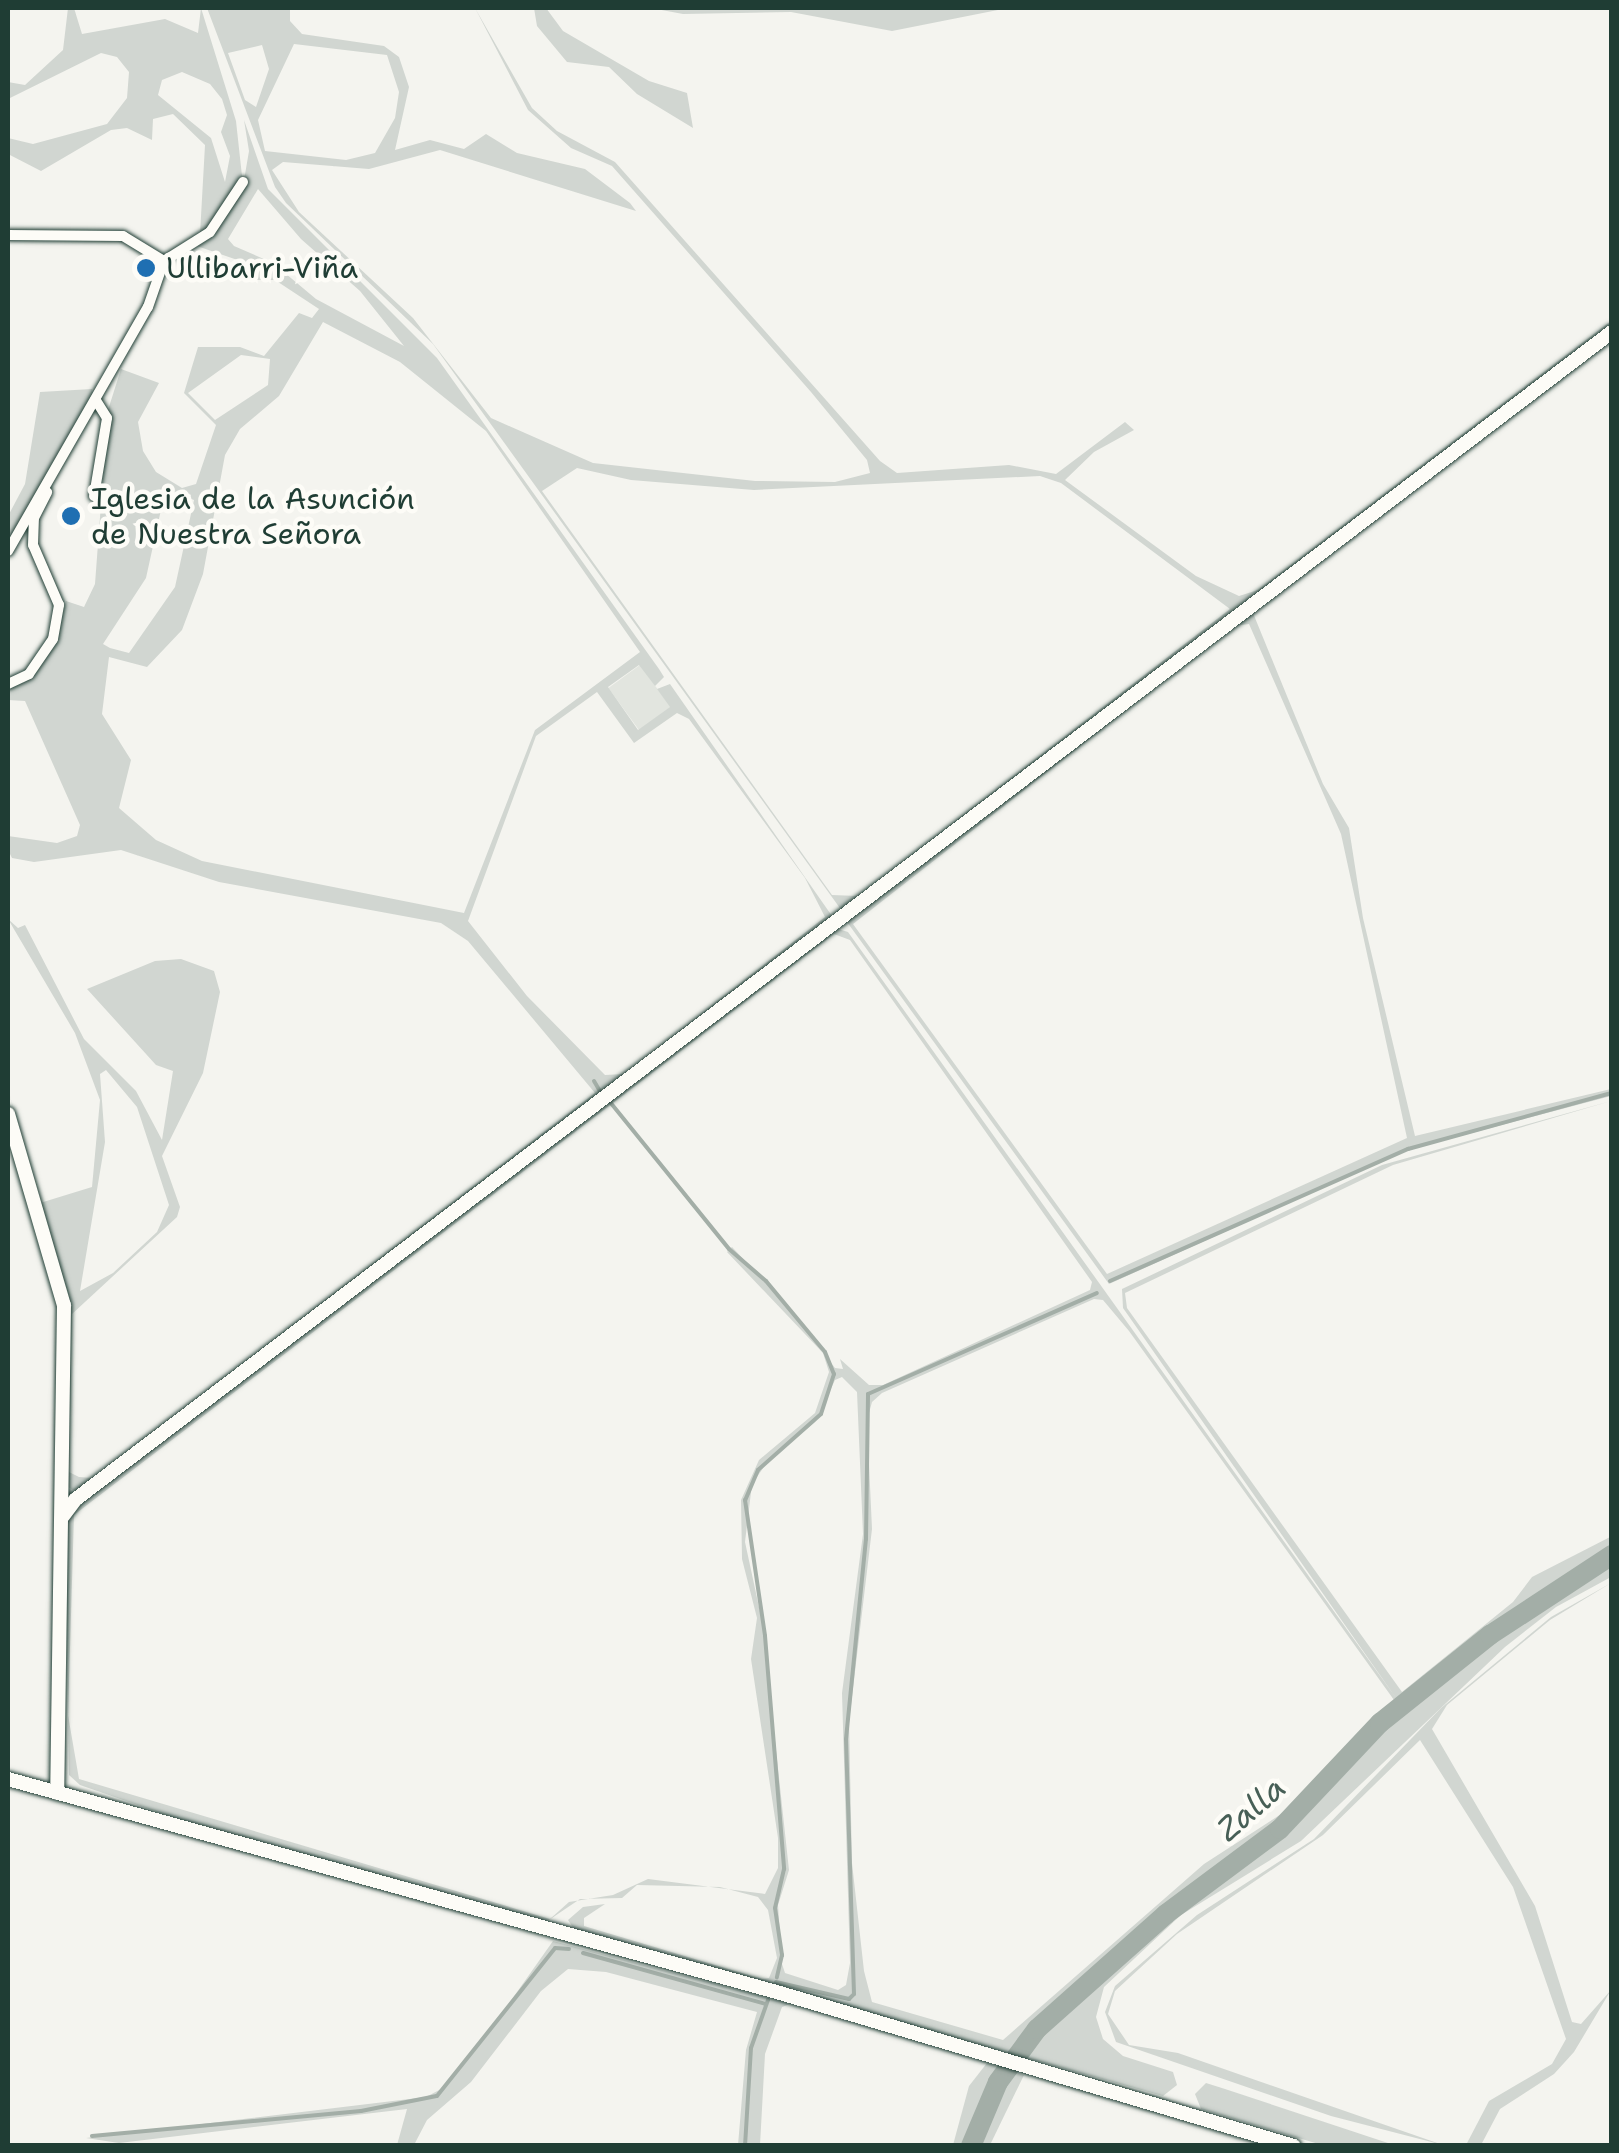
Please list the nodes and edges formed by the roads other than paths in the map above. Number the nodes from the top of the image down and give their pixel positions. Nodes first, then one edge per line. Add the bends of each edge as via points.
1 (243, 182) dead end
2 (10, 233) edge
3 (164, 261) junction
4 (1612, 332) edge
5 (95, 399) junction
6 (83, 420) junction
7 (94, 496) dead end
8 (8, 551) edge
9 (8, 684) edge
10 (8, 1114) edge
11 (62, 1516) junction
12 (8, 1779) edge
13 (57, 1793) junction
14 (1294, 2146) edge

1 - 3 street via 210,232
2 - 3 street via 123,236
3 - 5 street via 148,307
4 - 11 street via 76,1498
5 - 6 street
5 - 7 street via 106,418
6 - 8 street
6 - 9 street via 34,518 33,545 60,606 53,639 28,674
10 - 11 street via 64,1305
11 - 13 street
12 - 13 street
13 - 14 street via 995,2054

